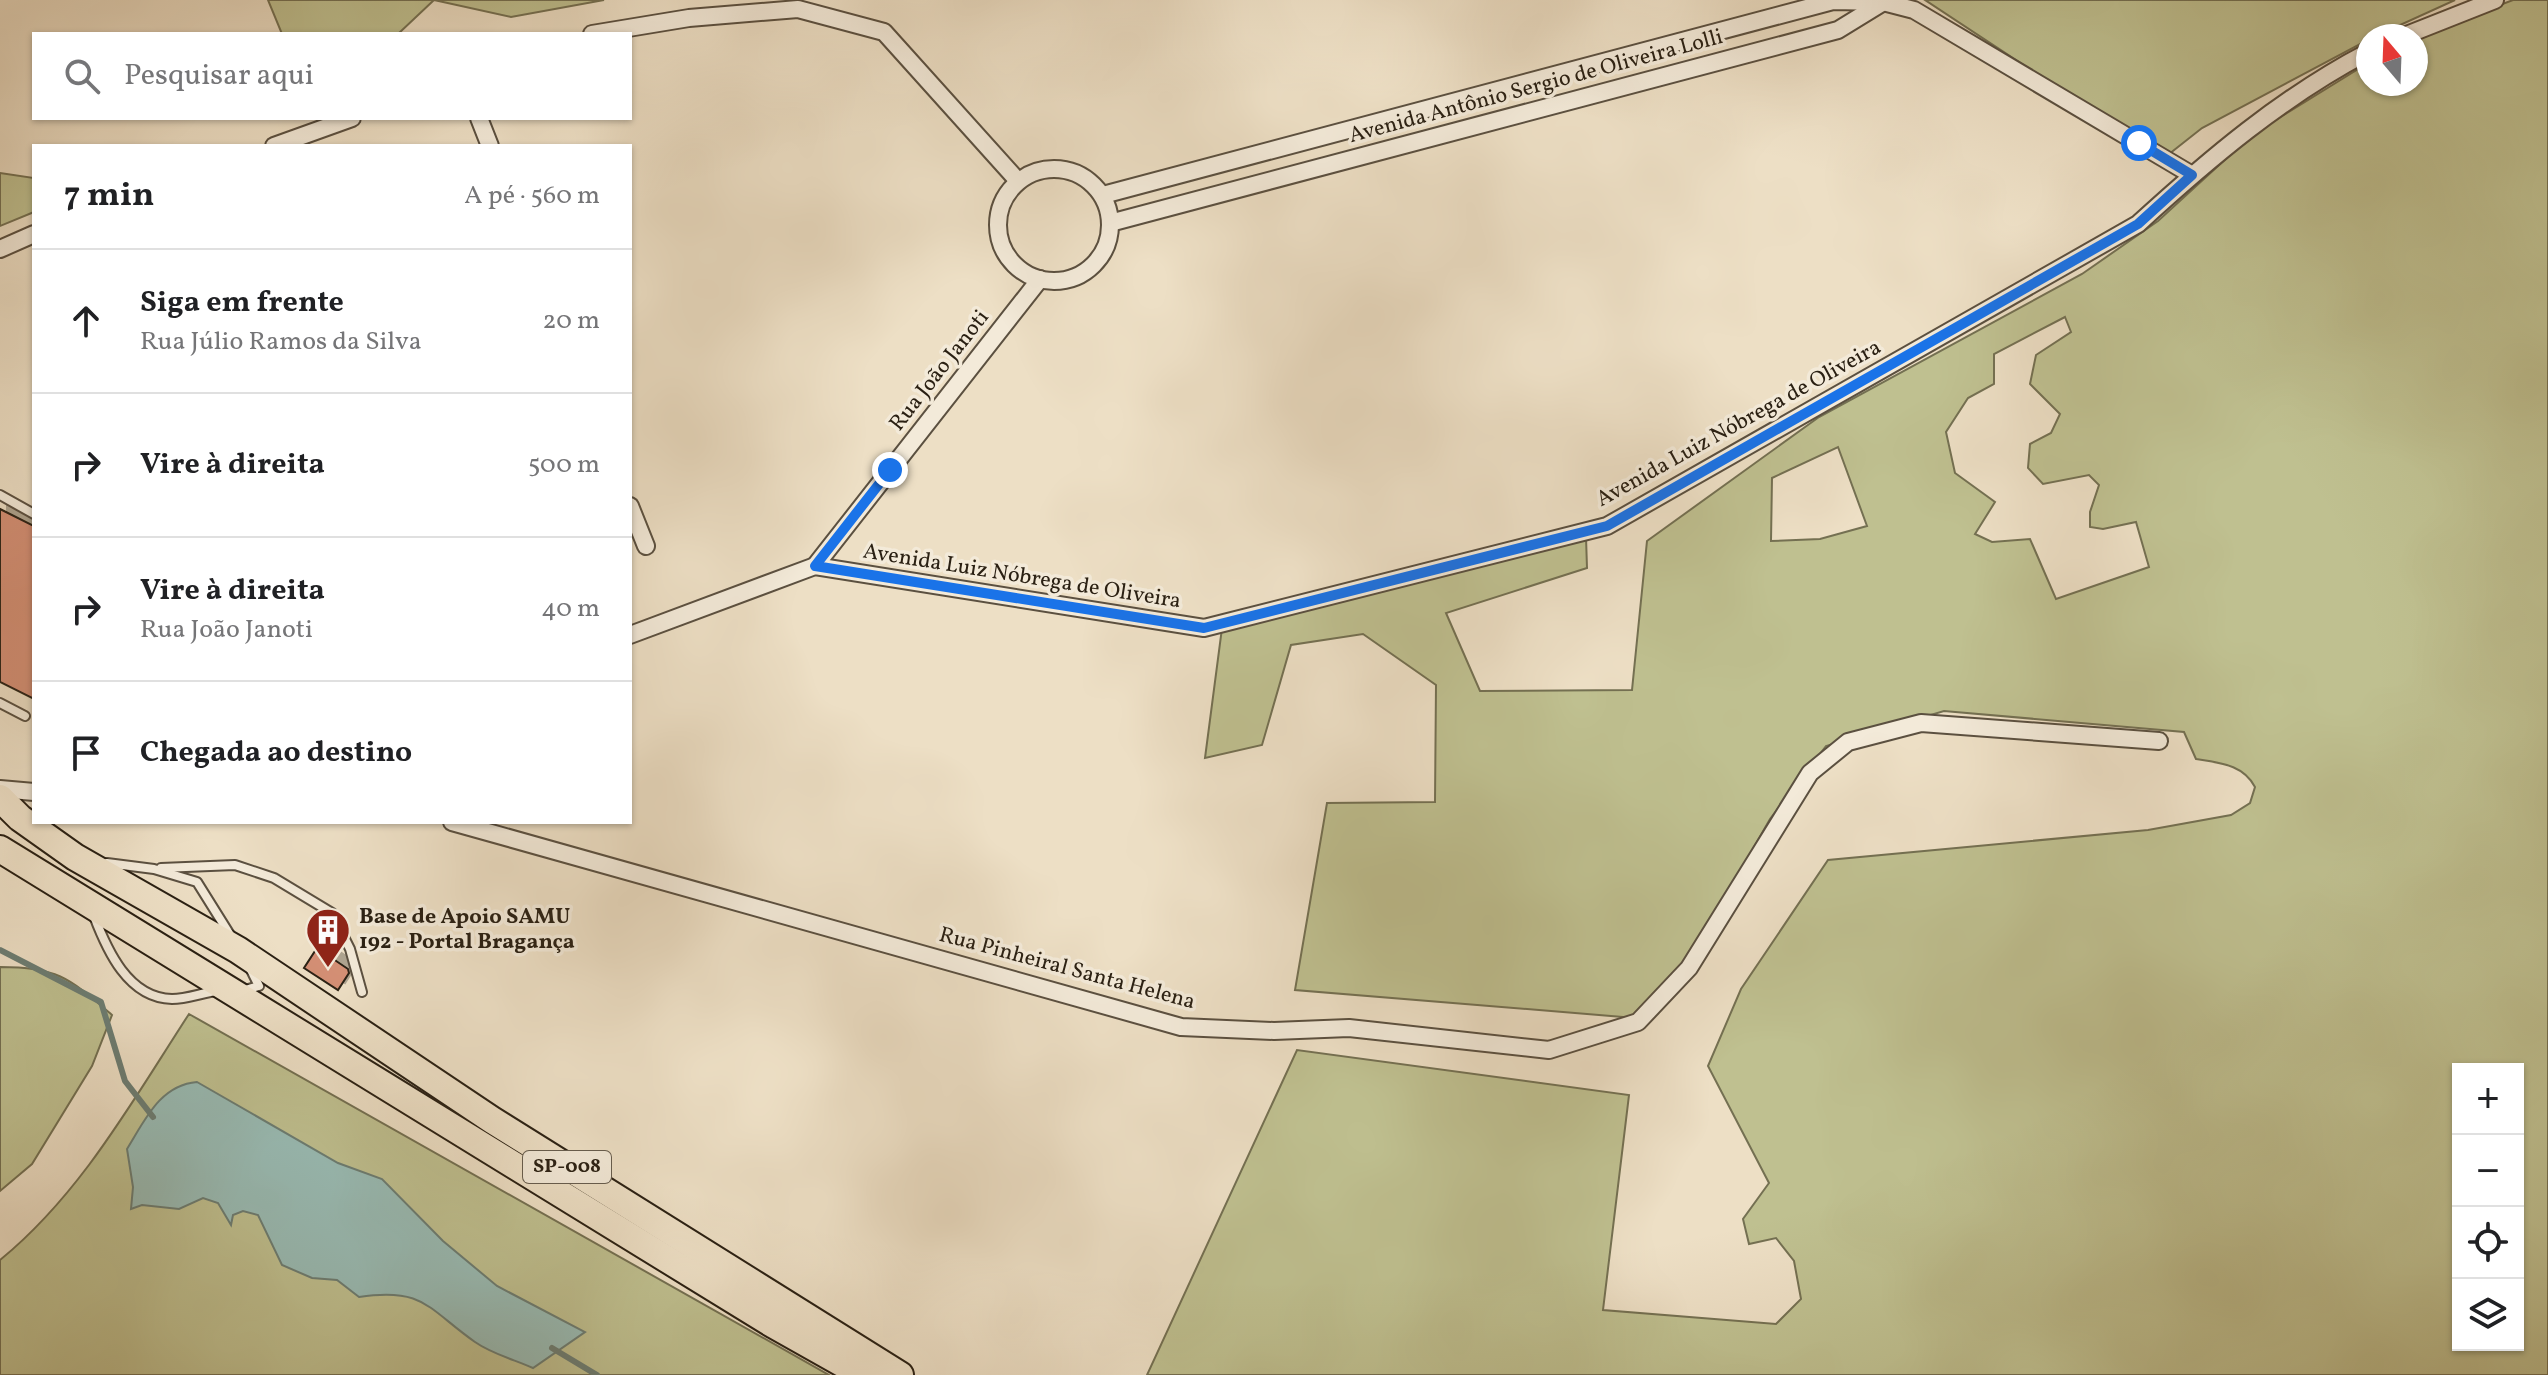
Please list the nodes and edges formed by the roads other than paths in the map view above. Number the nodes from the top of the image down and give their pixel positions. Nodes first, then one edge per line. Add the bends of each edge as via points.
1 (690, 0) edge
2 (2495, 0) edge
3 (1883, 2) edge
4 (689, 18) junction
5 (2428, 27) edge
6 (604, 32) edge
7 (2356, 59) edge
8 (346, 120) edge
9 (480, 120) edge
10 (280, 144) edge
11 (489, 144) edge
12 (2192, 175) junction
13 (1018, 181) junction
14 (1103, 195) junction
15 (1110, 223) junction
16 (32, 235) edge
17 (0, 249) edge
18 (1040, 279) junction
19 (0, 495) edge
20 (632, 511) edge
21 (32, 513) edge
22 (646, 546) dead end
23 (815, 566) junction
24 (632, 634) edge
25 (0, 703) edge
26 (25, 716) dead end
27 (2159, 741) dead end
28 (0, 789) edge
29 (32, 792) edge
30 (0, 798) edge
31 (459, 824) edge
32 (0, 849) edge
33 (75, 857) junction
34 (200, 865) junction
35 (154, 869) junction
36 (197, 882) junction
37 (89, 904) junction
38 (238, 950) junction
39 (223, 989) junction
40 (362, 992) dead end
41 (863, 1375) edge
42 (900, 1375) edge

1 - 4 street
2 - 5 street
3 - 12 street via 1914,10
3 - 14 street, Avenida Antônio Sergio de Oliveira Lolli via 1833,1
3 - 15 street, Avenida Antônio Sergio de Oliveira Lolli via 1838,30
4 - 6 street
4 - 13 street via 798,9 884,32
7 - 12 street, Avenida Luiz Nóbrega de Oliveira via 2293,95
8 - 10 street
9 - 11 street
12 - 23 street, Avenida Luiz Nóbrega de Oliveira via 2138,224 1607,526 1204,628
13 - 14 street via 1054,168 1073,171
13 - 18 street via 1000,211 998,229 1011,261
14 - 15 street
15 - 18 street via 1104,252 1092,267 1075,277
16 - 17 street
18 - 23 street, Rua João Janoti
19 - 21 lane
20 - 22 street
23 - 24 street
25 - 26 lane
27 - 31 street, Rua Pinheiral Santa Helena via 1921,723 1848,742 1810,773 1689,968 1638,1022 1549,1050 1349,1028 1181,1027
28 - 29 street
30 - 33 main road, SP-008
32 - 37 main road, SP-008
33 - 35 lane
33 - 38 main road, SP-008
34 - 35 lane
34 - 36 lane
34 - 40 lane via 235,865 274,878 332,913 350,949
35 - 36 lane
36 - 38 lane
37 - 39 main road, SP-008
37 - 39 lane via 123,973 144,993 171,999
38 - 39 lane via 259,986 251,991
38 - 42 main road, SP-008 via 492,1120
39 - 41 main road, SP-008

